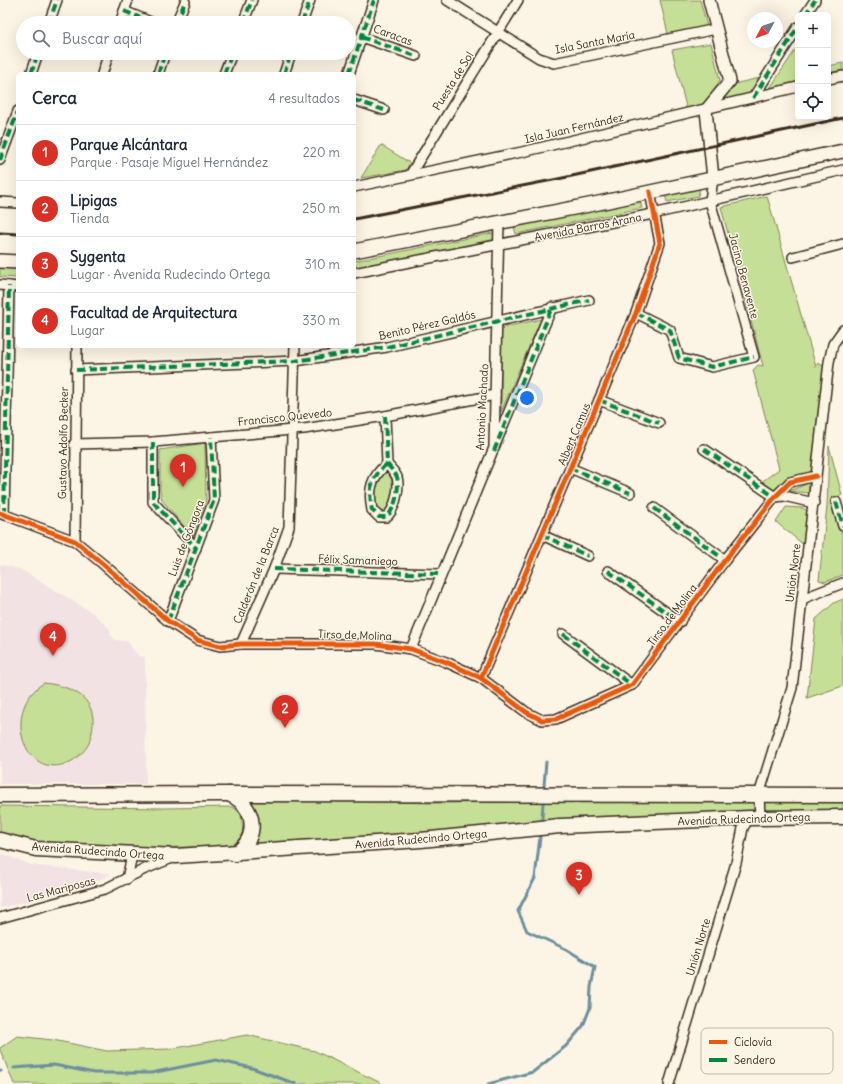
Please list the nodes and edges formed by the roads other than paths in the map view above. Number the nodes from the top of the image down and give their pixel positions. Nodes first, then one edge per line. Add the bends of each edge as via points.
1 (56, 0) edge
2 (128, 0) edge
3 (252, 0) edge
4 (310, 0) edge
5 (374, 0) edge
6 (447, 0) edge
7 (518, 0) edge
8 (710, 0) edge
9 (815, 0) edge
10 (185, 2) dead end
11 (124, 11) junction
12 (807, 12) edge
13 (51, 16) edge
14 (122, 16) edge
15 (136, 16) edge
16 (179, 16) edge
17 (246, 16) edge
18 (304, 16) edge
19 (716, 29) junction
20 (795, 32) edge
21 (497, 33) junction
22 (362, 37) junction
23 (356, 54) edge
24 (416, 56) dead end
25 (36, 60) edge
26 (107, 60) edge
27 (163, 60) edge
28 (229, 60) edge
29 (289, 60) edge
30 (354, 60) edge
31 (32, 72) edge
32 (103, 72) edge
33 (159, 72) edge
34 (225, 72) edge
35 (285, 72) edge
36 (350, 72) edge
37 (843, 76) edge
38 (831, 78) edge
39 (795, 88) edge
40 (753, 98) junction
41 (356, 101) edge
42 (384, 110) dead end
43 (706, 110) junction
44 (16, 116) edge
45 (843, 151) edge
46 (0, 160) edge
47 (843, 170) edge
48 (410, 174) junction
49 (713, 178) junction
50 (356, 187) edge
51 (650, 192) junction
52 (710, 201) junction
53 (0, 202) edge
54 (16, 203) edge
55 (654, 214) junction
56 (499, 223) junction
57 (843, 244) edge
58 (499, 245) junction
59 (356, 251) edge
60 (793, 257) dead end
61 (0, 261) edge
62 (16, 262) edge
63 (356, 273) edge
64 (9, 286) edge
65 (590, 300) dead end
66 (552, 307) junction
67 (636, 313) junction
68 (497, 321) junction
69 (843, 330) edge
70 (77, 348) edge
71 (295, 348) edge
72 (295, 361) junction
73 (76, 370) junction
74 (495, 395) junction
75 (599, 400) junction
76 (385, 416) junction
77 (659, 423) dead end
78 (291, 430) junction
79 (211, 437) junction
80 (153, 442) junction
81 (74, 444) junction
82 (704, 449) dead end
83 (494, 451) junction
84 (387, 464) junction
85 (570, 468) junction
86 (816, 476) junction
87 (630, 493) dead end
88 (775, 497) junction
89 (836, 502) dead end
90 (814, 503) junction
91 (654, 508) dead end
92 (2, 514) edge
93 (843, 526) edge
94 (542, 535) junction
95 (75, 541) junction
96 (196, 548) junction
97 (588, 556) dead end
98 (725, 560) junction
99 (274, 569) junction
100 (608, 571) dead end
101 (440, 574) junction
102 (843, 583) edge
103 (802, 599) junction
104 (168, 621) junction
105 (680, 622) junction
106 (563, 634) dead end
107 (241, 644) junction
108 (411, 649) junction
109 (481, 678) junction
110 (632, 685) junction
111 (229, 794) junction
112 (760, 795) junction
113 (843, 795) edge
114 (1, 796) edge
115 (843, 817) edge
116 (754, 818) junction
117 (0, 840) edge
118 (132, 854) junction
119 (235, 854) junction
120 (176, 856) junction
121 (127, 879) junction
122 (0, 918) edge
123 (669, 1084) edge

1 - 13 street
2 - 11 street
3 - 17 street
4 - 18 street
5 - 22 street
6 - 21 street, Isla Santa María
7 - 21 street, Puesta de Sol
8 - 19 street
9 - 12 street
10 - 16 street
11 - 14 street
11 - 15 street
19 - 21 street, Isla Santa María via 554,63 539,58
19 - 43 street via 730,81
20 - 40 street
21 - 48 street, Puesta de Sol
22 - 23 street
22 - 24 street, Caracas
25 - 31 street
26 - 32 street
27 - 33 street
28 - 34 street
29 - 35 street
30 - 36 street
37 - 38 street
39 - 40 street, Isla Juan Fernández
40 - 43 street, Isla Juan Fernández
41 - 42 street
43 - 48 street, Isla Juan Fernández via 522,152
43 - 49 street
44 - 46 street
45 - 49 main road, Avenida Barros Arana
47 - 52 street, Avenida Barros Arana
48 - 50 street, Isla Juan Fernández
49 - 51 main road, Avenida Barros Arana
49 - 52 street
51 - 55 street, Albert Camus
51 - 56 main road, Avenida Barros Arana
52 - 55 street, Avenida Barros Arana
52 - 67 street, Jacino Benavente via 754,357 712,367 679,358 670,330
53 - 54 street
55 - 58 street, Avenida Barros Arana
55 - 67 street, Albert Camus via 660,243
56 - 58 street, Antonio Machado
56 - 59 main road, Avenida Barros Arana
57 - 60 street
58 - 63 street, Avenida Barros Arana
58 - 68 street, Antonio Machado
61 - 62 main road
64 - 92 street
65 - 66 street, Benito Pérez Galdós
66 - 68 street, Benito Pérez Galdós
66 - 83 street
67 - 75 street, Albert Camus
68 - 72 street, Benito Pérez Galdós via 387,347
68 - 74 street, Antonio Machado
69 - 86 street, Unión Norte via 833,344 829,362
70 - 73 street, Gustavo Adolfo Becker
71 - 72 street, Calderón de la Barca
72 - 73 street, Benito Pérez Galdós
72 - 78 street, Calderón de la Barca
73 - 81 street, Gustavo Adolfo Becker
74 - 76 street, Francisco Quevedo
74 - 83 street, Antonio Machado
75 - 77 street
75 - 85 street, Albert Camus
76 - 78 street, Francisco Quevedo
76 - 84 street
78 - 79 street, Francisco Quevedo
78 - 99 street, Calderón de la Barca via 289,527
79 - 80 street, Francisco Quevedo
79 - 96 street, Luis de Góngora via 214,500
80 - 81 street, Francisco Quevedo
80 - 96 street via 154,502
81 - 95 street, Gustavo Adolfo Becker
82 - 88 street
83 - 101 street, Antonio Machado
84 - 84 street via 372,480 371,506 373,513 379,517 386,517 392,511 398,484
85 - 87 street
85 - 94 street, Albert Camus
86 - 88 street, Tirso de Molina via 790,482
86 - 90 street, Unión Norte
88 - 90 street via 784,496
88 - 98 street, Tirso de Molina
89 - 93 street
90 - 103 street, Unión Norte
91 - 98 street
92 - 95 street, Tirso de Molina
94 - 97 street
94 - 109 street, Albert Camus
95 - 104 street, Tirso de Molina
96 - 104 street, Luis de Góngora
98 - 105 street, Tirso de Molina
99 - 101 street, Félix Samaniego
99 - 107 street, Calderón de la Barca
100 - 105 street
101 - 108 street, Antonio Machado
102 - 103 street
103 - 112 street, Unión Norte via 792,688
104 - 107 street, Tirso de Molina via 197,640 220,646
105 - 110 street, Tirso de Molina
106 - 110 street
107 - 108 street, Tirso de Molina via 376,644
108 - 109 street, Tirso de Molina
109 - 110 street, Tirso de Molina via 526,712 542,720 556,718
111 - 112 main road, Avenida Rudecindo Ortega
111 - 114 main road, Avenida Rudecindo Ortega
111 - 119 main road via 236,796 246,806 252,818 249,839
112 - 113 main road, Avenida Rudecindo Ortega
112 - 116 street, Unión Norte
115 - 116 main road, Avenida Rudecindo Ortega
116 - 119 main road, Avenida Rudecindo Ortega via 560,826 421,840
116 - 123 street, Unión Norte via 744,828 736,863
117 - 118 main road, Avenida Rudecindo Ortega via 36,849
118 - 120 main road, Avenida Rudecindo Ortega
118 - 121 street
119 - 120 main road, Avenida Rudecindo Ortega
120 - 121 street, Las Mariposas
121 - 122 street, Las Mariposas via 89,895

